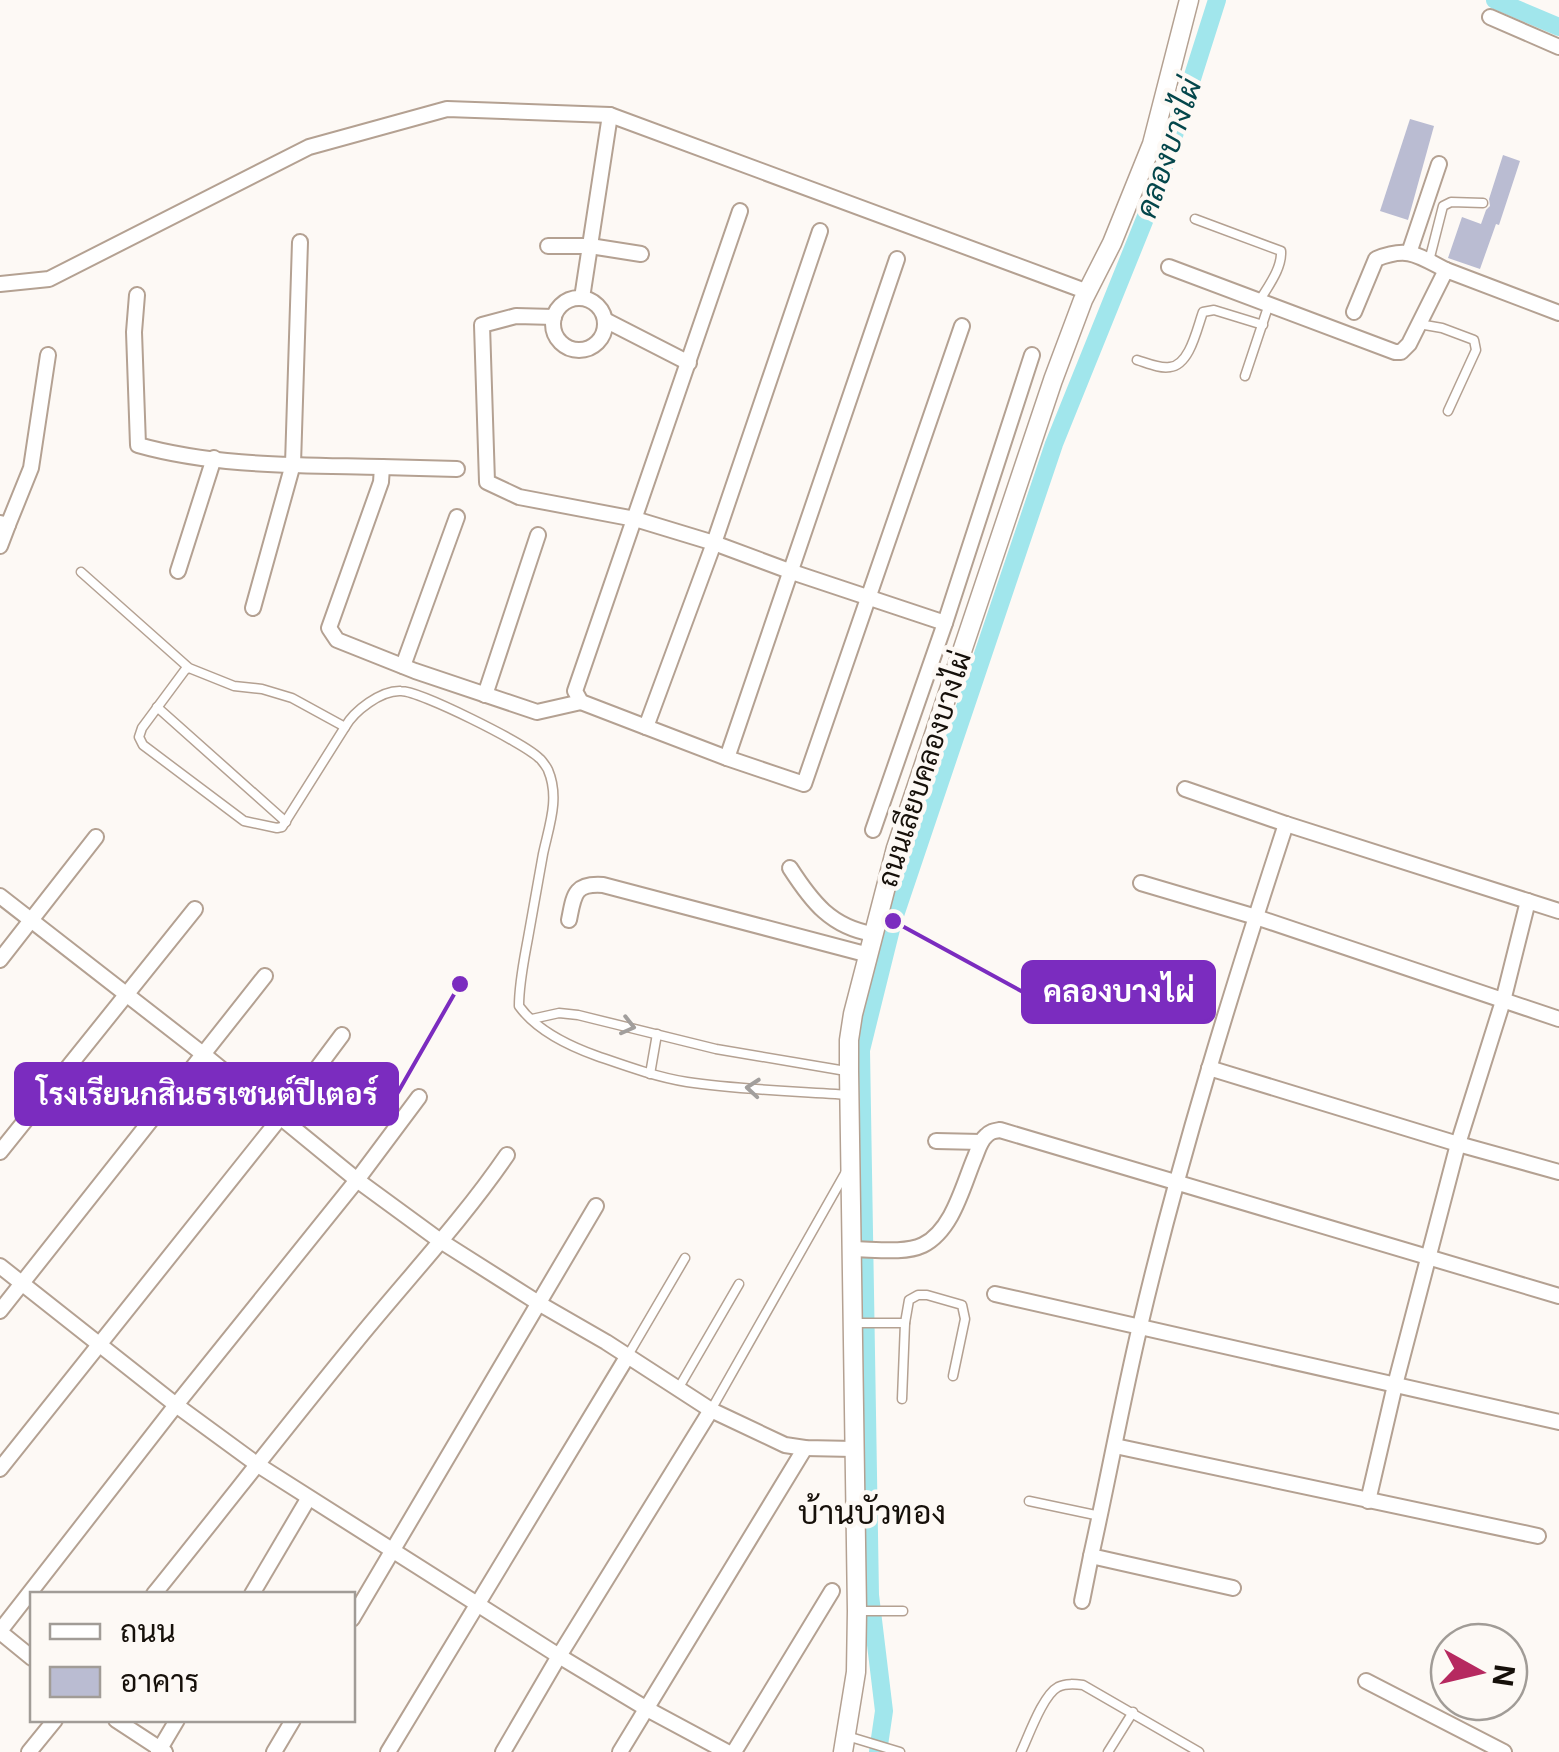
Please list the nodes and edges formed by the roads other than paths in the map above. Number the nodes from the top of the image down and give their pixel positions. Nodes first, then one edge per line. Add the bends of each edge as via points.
1 (1188, 0) edge
2 (1490, 17) dead end
3 (1559, 47) edge
4 (610, 115) junction
5 (1440, 164) dead end
6 (1483, 204) dead end
7 (740, 210) dead end
8 (1196, 219) dead end
9 (820, 231) dead end
10 (300, 242) dead end
11 (548, 246) dead end
12 (590, 246) junction
13 (1409, 253) junction
14 (641, 254) dead end
15 (897, 259) dead end
16 (1429, 261) junction
17 (1169, 267) dead end
18 (1446, 270) junction
19 (0, 284) edge
20 (1088, 292) junction
21 (137, 295) dead end
22 (582, 298) junction
23 (1265, 303) junction
24 (1354, 312) dead end
25 (1559, 314) edge
26 (554, 317) junction
27 (605, 320) junction
28 (1262, 324) junction
29 (1419, 324) junction
30 (962, 326) dead end
31 (48, 355) dead end
32 (1032, 355) dead end
33 (1138, 360) dead end
34 (688, 363) junction
35 (1245, 376) dead end
36 (1448, 411) dead end
37 (214, 458) junction
38 (293, 464) junction
39 (382, 467) junction
40 (457, 469) dead end
41 (457, 516) dead end
42 (635, 519) junction
43 (4, 524) edge
44 (538, 534) dead end
45 (714, 543) junction
46 (0, 546) edge
47 (178, 571) dead end
48 (81, 572) dead end
49 (792, 572) junction
50 (867, 598) junction
51 (253, 608) dead end
52 (944, 623) junction
53 (402, 666) junction
54 (189, 668) junction
55 (484, 695) junction
56 (580, 702) junction
57 (157, 708) junction
58 (646, 726) junction
59 (345, 727) junction
60 (727, 758) junction
61 (1184, 788) dead end
62 (286, 822) junction
63 (1286, 824) junction
64 (874, 830) dead end
65 (96, 837) dead end
66 (790, 868) dead end
67 (1141, 884) dead end
68 (0, 896) edge
69 (1528, 901) junction
70 (195, 908) dead end
71 (1559, 911) edge
72 (1256, 917) junction
73 (569, 920) dead end
74 (30, 921) junction
75 (873, 934) junction
76 (868, 955) junction
77 (0, 960) edge
78 (265, 976) dead end
79 (125, 996) junction
80 (1502, 1001) junction
81 (532, 1019) junction
82 (1559, 1019) edge
83 (657, 1034) junction
84 (342, 1036) dead end
85 (203, 1054) junction
86 (1210, 1068) junction
87 (849, 1071) junction
88 (650, 1074) junction
89 (850, 1095) junction
90 (419, 1097) dead end
91 (280, 1118) junction
92 (936, 1141) dead end
93 (981, 1142) junction
94 (1458, 1144) junction
95 (0, 1152) edge
96 (507, 1155) dead end
97 (851, 1162) junction
98 (1559, 1172) edge
99 (358, 1180) junction
100 (1177, 1182) junction
101 (596, 1206) dead end
102 (440, 1240) junction
103 (856, 1249) junction
104 (685, 1258) dead end
105 (1428, 1258) junction
106 (0, 1266) edge
107 (22, 1284) junction
108 (738, 1284) dead end
109 (995, 1294) dead end
110 (1559, 1296) edge
111 (540, 1304) junction
112 (0, 1312) edge
113 (901, 1322) junction
114 (857, 1323) junction
115 (1139, 1327) junction
116 (98, 1344) junction
117 (628, 1357) junction
118 (952, 1376) dead end
119 (1395, 1385) junction
120 (678, 1389) junction
121 (902, 1398) dead end
122 (176, 1406) junction
123 (711, 1410) junction
124 (1559, 1422) edge
125 (1115, 1446) junction
126 (804, 1448) junction
127 (854, 1449) junction
128 (258, 1465) junction
129 (0, 1469) edge
130 (308, 1499) junction
131 (1368, 1500) junction
132 (1029, 1501) dead end
133 (1100, 1516) junction
134 (1538, 1536) dead end
135 (393, 1551) junction
136 (1091, 1556) junction
137 (1232, 1588) dead end
138 (832, 1591) dead end
139 (31, 1592) edge
140 (156, 1592) edge
141 (253, 1592) edge
142 (30, 1593) edge
143 (1082, 1601) dead end
144 (476, 1604) junction
145 (860, 1611) junction
146 (903, 1611) dead end
147 (355, 1614) edge
148 (0, 1632) edge
149 (30, 1656) edge
150 (559, 1656) junction
151 (1366, 1682) dead end
152 (646, 1709) junction
153 (1133, 1712) junction
154 (53, 1722) edge
155 (119, 1722) edge
156 (177, 1722) edge
157 (292, 1722) edge
158 (844, 1744) edge
159 (161, 1751) edge
160 (29, 1752) edge
161 (274, 1752) edge
162 (388, 1752) edge
163 (503, 1752) edge
164 (620, 1752) edge
165 (731, 1752) edge
166 (900, 1752) edge
167 (1021, 1752) edge
168 (1108, 1752) edge
169 (1200, 1752) edge
170 (1504, 1752) edge

1 - 20 street, ถนนเลียบคลองบางไผ่ via 1152,144
2 - 3 street
4 - 12 street
4 - 19 street via 447,109 309,147 49,279
4 - 20 street
5 - 13 street
6 - 16 lane via 1443,206
7 - 34 street
8 - 23 lane via 1280,251
9 - 45 street
10 - 38 street
11 - 12 street
12 - 14 street
12 - 22 street
13 - 16 street
13 - 24 street via 1376,259
15 - 49 street
16 - 18 street
17 - 23 street
18 - 25 street
18 - 29 street
20 - 75 street, ถนนเลียบคลองบางไผ่ via 896,848
21 - 37 street via 138,445
22 - 26 street via 564,302
22 - 27 street via 598,306
23 - 28 lane
23 - 29 street via 1395,352 1409,344
26 - 27 street via 555,335 576,350 598,342
26 - 42 street via 516,316 482,325 487,482 519,497
27 - 34 street
28 - 33 lane via 1204,312 1175,367
28 - 35 lane
29 - 36 lane via 1474,340 1476,350
30 - 50 street
31 - 43 street via 31,468
32 - 52 street
34 - 42 street
37 - 38 street
37 - 47 street
38 - 39 street
38 - 51 street
39 - 40 street
39 - 53 street via 330,628 336,640
41 - 53 street
42 - 45 street
42 - 56 street via 575,691
43 - 46 street
44 - 55 street
45 - 49 street
45 - 58 street
48 - 54 lane
49 - 50 street
49 - 60 street
50 - 52 street
50 - 60 street via 804,784
52 - 64 street
53 - 55 street
54 - 57 lane
54 - 59 lane via 292,698
55 - 56 street via 537,712
56 - 58 street
57 - 62 lane
57 - 62 lane via 142,728 142,745 244,821 278,828
58 - 60 street
59 - 62 lane
59 - 81 lane via 380,697 404,690 520,745 548,770 554,809 519,998
61 - 63 street
63 - 69 street
63 - 72 street
65 - 74 street
66 - 75 street via 833,920
67 - 72 street
68 - 74 street
69 - 71 street
69 - 80 street
70 - 79 street
72 - 80 street
72 - 86 street
73 - 76 street via 579,889 603,885
74 - 77 street
74 - 79 street
75 - 76 street, ถนนเลียบคลองบางไผ่
76 - 87 street, ถนนเลียบคลองบางไผ่ via 853,1014
78 - 85 street
79 - 85 street
79 - 95 street
80 - 82 street
80 - 94 street
81 -> 83 lane via 578,1015
81 - 88 lane via 574,1048
83 - 87 lane
83 - 88 lane
84 - 91 street
85 - 91 street
85 - 107 street
86 - 94 street
86 - 100 street
87 - 89 street, ถนนเลียบคลองบางไผ่
89 -> 88 lane
89 - 97 street, ถนนเลียบคลองบางไผ่
90 - 99 street
91 - 99 street
91 - 116 street
92 - 93 street
93 - 100 street via 1005,1131
93 - 103 street via 939,1233 918,1248
94 - 98 street
94 - 105 street
96 - 102 street
97 - 103 street, ถนนเลียบคลองบางไผ่
97 - 123 lane
99 - 102 street
99 - 122 street
100 - 105 street
100 - 115 street
101 - 111 street
102 - 111 street
102 - 128 street
103 - 114 street, ถนนเลียบคลองบางไผ่
104 - 117 lane
105 - 110 street
105 - 119 street
106 - 107 street
107 - 112 street
107 - 116 street
108 - 120 lane
109 - 115 street
111 - 117 street
111 - 135 street
113 - 114 lane
113 - 118 lane via 912,1296 962,1305
113 - 121 lane
114 - 127 street, ถนนเลียบคลองบางไผ่
115 - 119 street
115 - 125 street
116 - 122 street
116 - 129 street
117 - 120 street
117 - 144 street
119 - 124 street
119 - 131 street
120 - 123 street
122 - 128 street
122 - 139 street
123 - 126 street
123 - 150 street
125 - 131 street
125 - 133 street
126 - 127 street
126 - 152 street
127 - 145 street, ถนนเลียบคลองบางไผ่
128 - 130 street
128 - 140 street
130 - 135 street
130 - 141 street
131 - 134 street
132 - 133 lane
133 - 136 street
135 - 144 street
135 - 147 street
136 - 137 street
136 - 143 street
138 - 165 street
142 - 148 street
144 - 150 street
144 - 162 street
145 - 146 lane
145 - 158 street, ถนนเลียบคลองบางไผ่
148 - 149 street
150 - 152 street
150 - 163 street
151 - 170 street
152 - 164 street
152 - 165 street
153 - 167 lane via 1083,1685 1062,1685 1046,1700
153 - 168 lane
153 - 169 lane
154 - 160 street
155 - 159 street
156 - 159 street
157 - 161 street
158 - 166 lane via 866,1742

